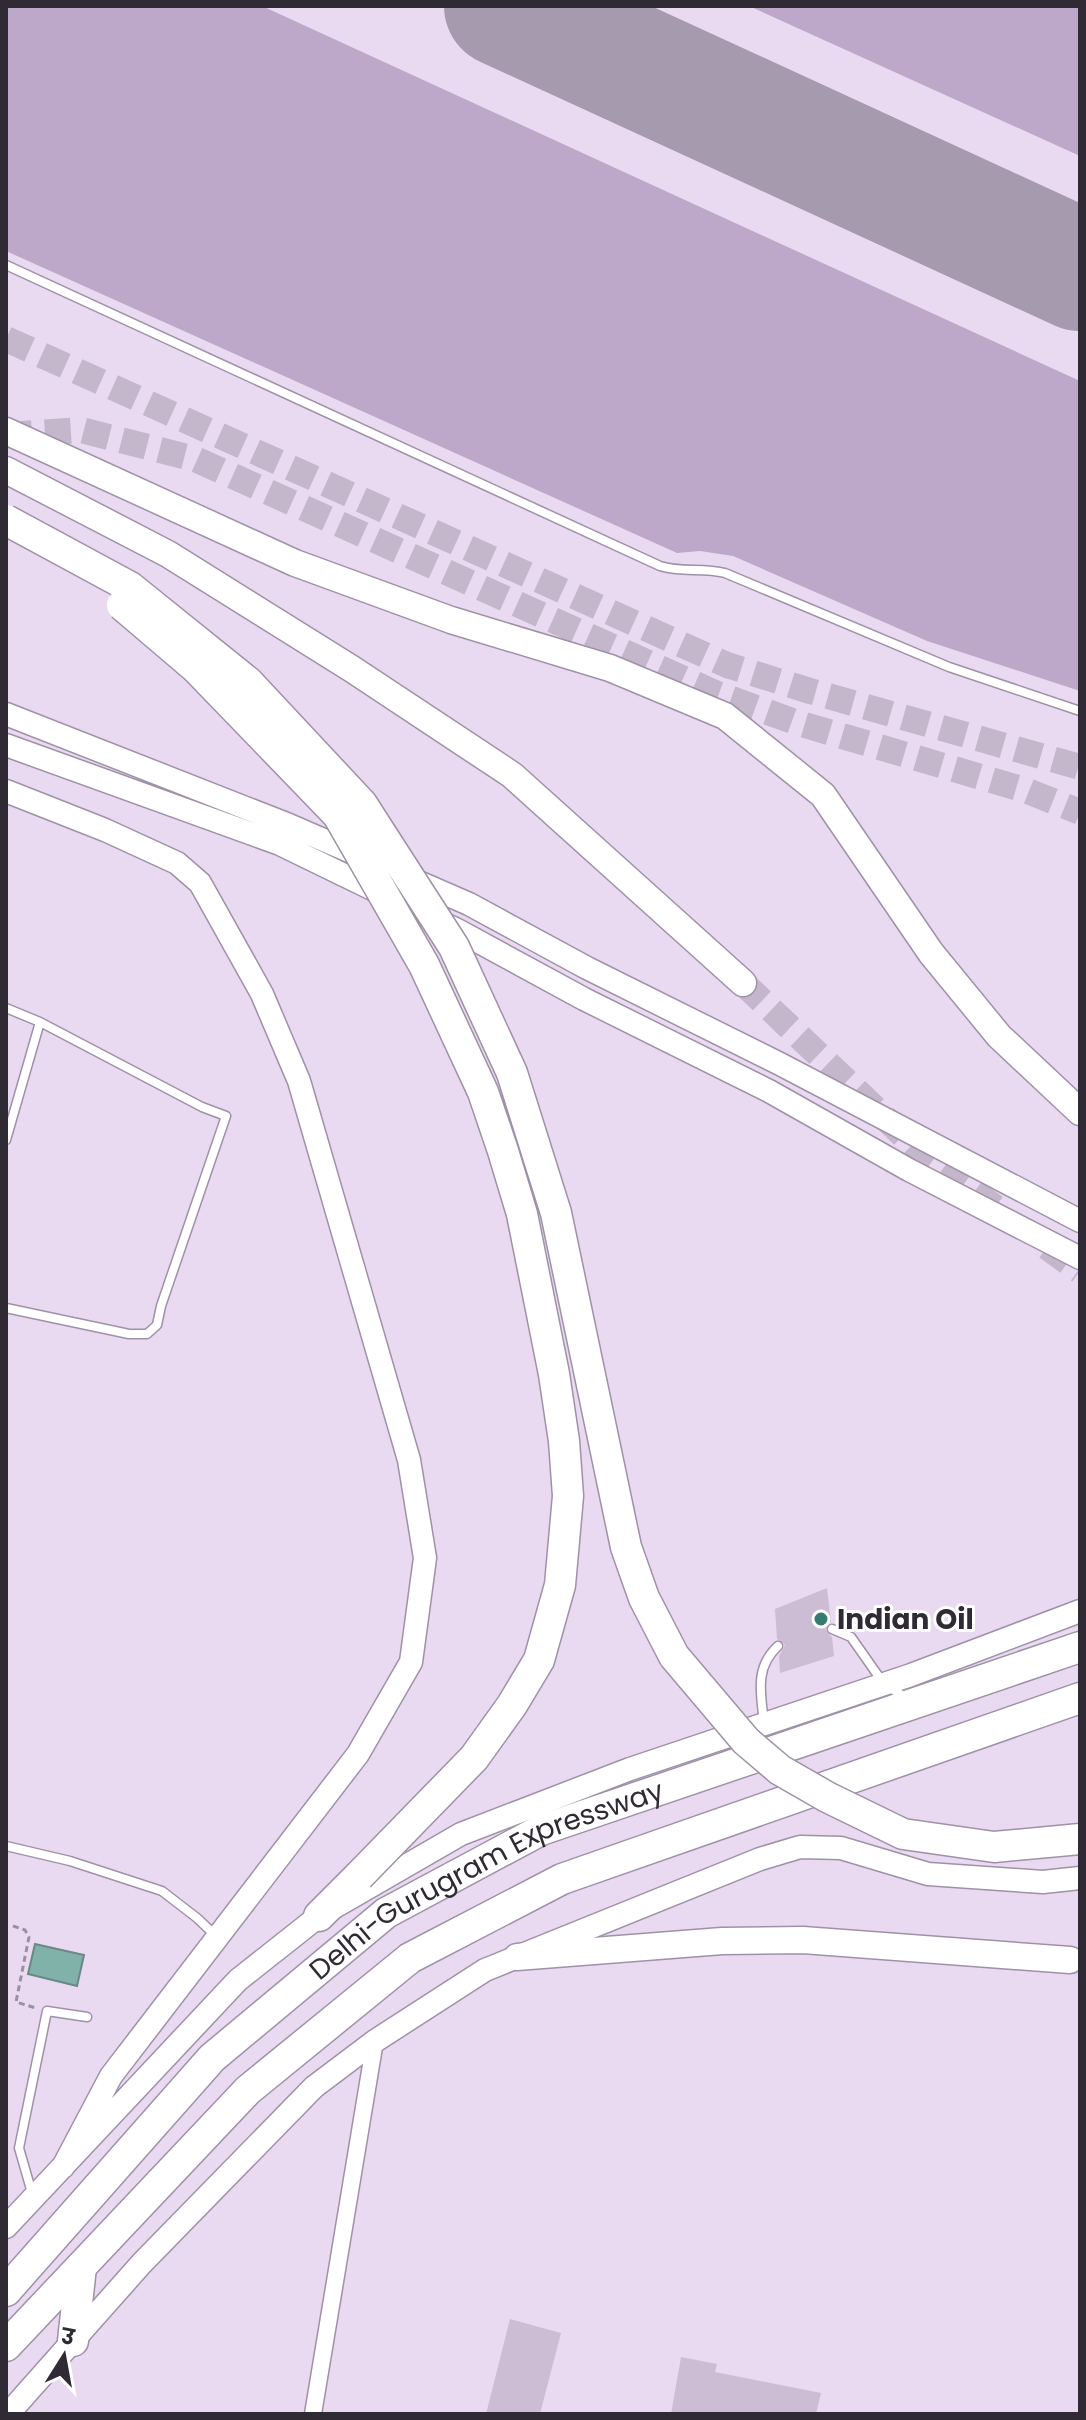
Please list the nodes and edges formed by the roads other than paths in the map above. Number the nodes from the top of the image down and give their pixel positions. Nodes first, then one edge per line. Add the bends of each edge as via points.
1 (6, 265) edge
2 (6, 431) edge
3 (6, 470) edge
4 (6, 520) edge
5 (44, 539) junction
6 (1080, 711) edge
7 (6, 714) edge
8 (6, 745) edge
9 (6, 791) edge
10 (743, 983) tunnel mouth
11 (6, 1008) edge
12 (40, 1022) junction
13 (1080, 1112) edge
14 (6, 1140) edge
15 (1080, 1221) edge
16 (1080, 1258) edge
17 (6, 1308) edge
18 (1080, 1611) edge
19 (832, 1629) dead end
20 (778, 1646) dead end
21 (1080, 1647) edge
22 (884, 1684) junction
23 (1080, 1698) edge
24 (916, 1703) junction
25 (764, 1724) junction
26 (1080, 1839) edge
27 (6, 1846) edge
28 (1080, 1878) edge
29 (319, 1916) junction
30 (217, 1937) junction
31 (517, 1957) junction
32 (1070, 1960) dead end
33 (87, 2017) dead end
34 (375, 2041) junction
35 (63, 2167) junction
36 (34, 2198) junction
37 (6, 2227) edge
38 (81, 2267) junction
39 (6, 2291) edge
40 (73, 2341) junction
41 (6, 2346) edge
42 (8, 2414) edge
43 (313, 2414) edge

1 - 6 lane via 648,561 678,571 725,573 903,650
2 - 13 highway via 295,563 451,620 610,668 725,716 823,795 931,953 999,1036
3 - 10 highway via 168,554 512,775
4 - 5 highway, bridge
5 - 26 highway, bridge via 130,587 248,682 362,804 454,947 512,1073 556,1213 626,1547 644,1598 674,1656 708,1699 780,1770 903,1834 994,1847
5 - 29 highway, bridge via 196,668 338,815 431,979 483,1092 522,1214 554,1374 568,1496 560,1585 539,1660 482,1747
7 - 15 main road via 289,825 469,904
8 - 16 main road via 280,844 769,1091
9 - 30 main road via 177,863 200,883 239,951 299,1081 409,1460 423,1532 425,1558 411,1662 358,1754
11 - 12 lane
12 - 14 lane
12 - 17 lane via 226,1116 157,1325 147,1334
18 - 22 main road
19 - 22 lane via 851,1637
20 - 25 lane via 766,1658 760,1676
21 - 24 highway, Delhi-Gurugram Expressway
22 - 24 lane
22 - 25 main road
23 - 38 highway, Delhi-Gurugram Expressway via 562,1879 410,1958 248,2090
24 - 39 highway, Delhi-Gurugram Expressway via 541,1830 386,1913 212,2058
25 - 29 main road via 461,1834
27 - 30 lane via 162,1891
28 - 31 main road via 1043,1882 928,1874 841,1848 800,1847
29 - 35 main road via 238,1980
30 - 35 main road via 111,2076
31 - 32 highway via 803,1940
31 - 34 main road via 485,1970
33 - 36 lane via 47,2011 19,2148
34 - 40 main road via 314,2087
34 - 43 street
35 - 36 main road
36 - 37 main road
38 - 40 highway
38 - 41 highway, Delhi-Gurugram Expressway
40 - 42 main road

